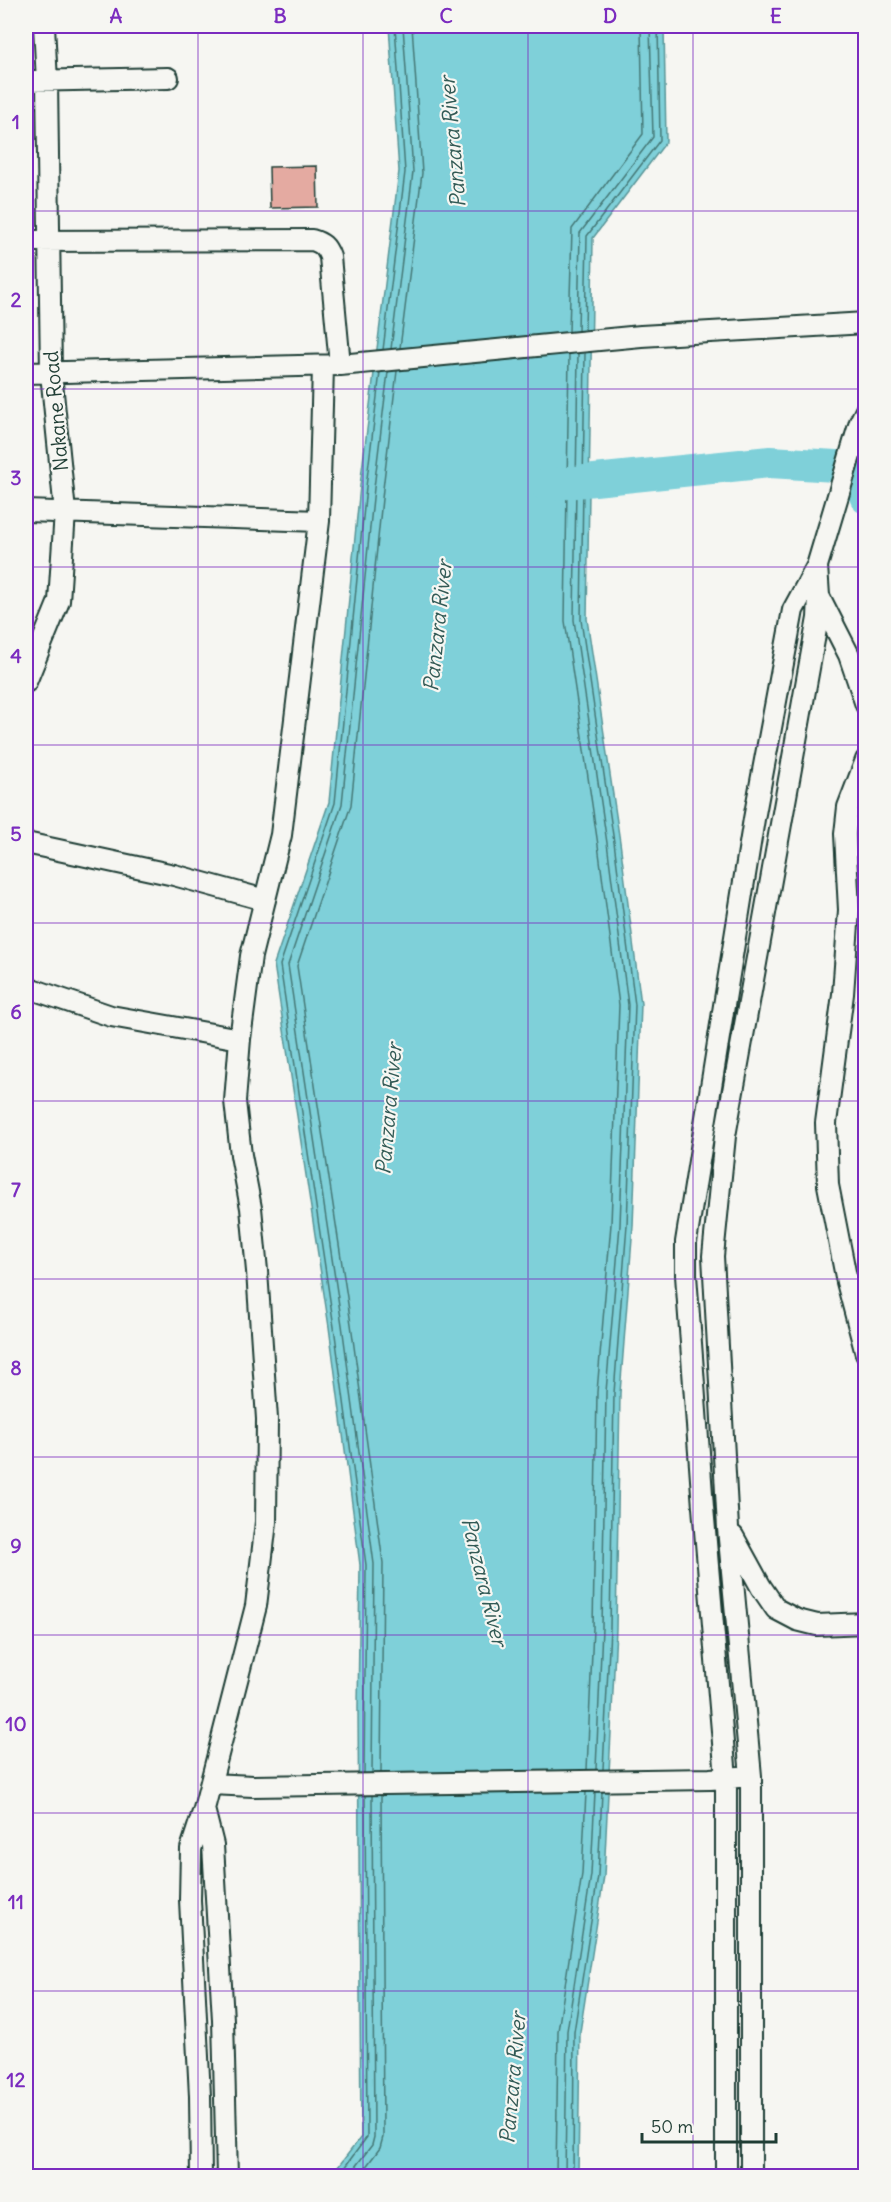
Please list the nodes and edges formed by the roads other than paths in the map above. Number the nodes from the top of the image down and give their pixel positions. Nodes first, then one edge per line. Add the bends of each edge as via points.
1 (44, 26) edge
2 (168, 78) dead end
3 (26, 81) edge
4 (47, 81) junction
5 (26, 241) edge
6 (49, 241) junction
7 (866, 323) edge
8 (332, 366) junction
9 (26, 373) edge
10 (51, 373) junction
11 (862, 416) edge
12 (26, 511) edge
13 (65, 512) junction
14 (319, 522) junction
15 (817, 566) junction
16 (819, 596) junction
17 (26, 682) edge
18 (866, 705) edge
19 (863, 770) edge
20 (26, 843) edge
21 (265, 900) junction
22 (26, 987) edge
23 (240, 1039) junction
24 (866, 1354) edge
25 (705, 1528) junction
26 (728, 1528) junction
27 (866, 1623) edge
28 (751, 1776) junction
29 (718, 1778) junction
30 (211, 1784) junction
31 (204, 1809) junction
32 (201, 2176) edge
33 (227, 2176) edge
34 (726, 2176) edge
35 (751, 2176) edge

1 - 4 street, Nakane Road
2 - 4 street
3 - 4 street
4 - 6 street, Nakane Road
5 - 6 street
6 - 8 street via 322,242 330,257
6 - 10 street, Nakane Road
7 - 8 street via 641,336
8 - 10 street
8 - 14 street
9 - 10 street
10 - 13 street, Nakane Road
11 - 15 street
12 - 13 street
13 - 14 street
13 - 17 street, Nakane Road via 59,601
14 - 21 street via 281,835
15 - 16 street
15 - 25 street via 793,610 754,819 686,1242
16 - 18 street via 849,655
16 - 26 street via 725,1136 716,1212 712,1256
19 - 24 street via 848,807 845,834 849,910 843,994 826,1123 828,1185
20 - 21 street via 174,875
21 - 23 street via 251,956
22 - 23 street via 111,1016
23 - 30 street via 236,1101 257,1271 267,1419 266,1522 256,1606
25 - 26 street
25 - 29 street
26 - 27 street via 776,1609 797,1620 817,1624
26 - 28 street
28 - 29 street
28 - 35 street
29 - 30 street
29 - 34 street
30 - 31 street
31 - 32 street via 191,1849 190,1900
31 - 33 street via 213,1845

